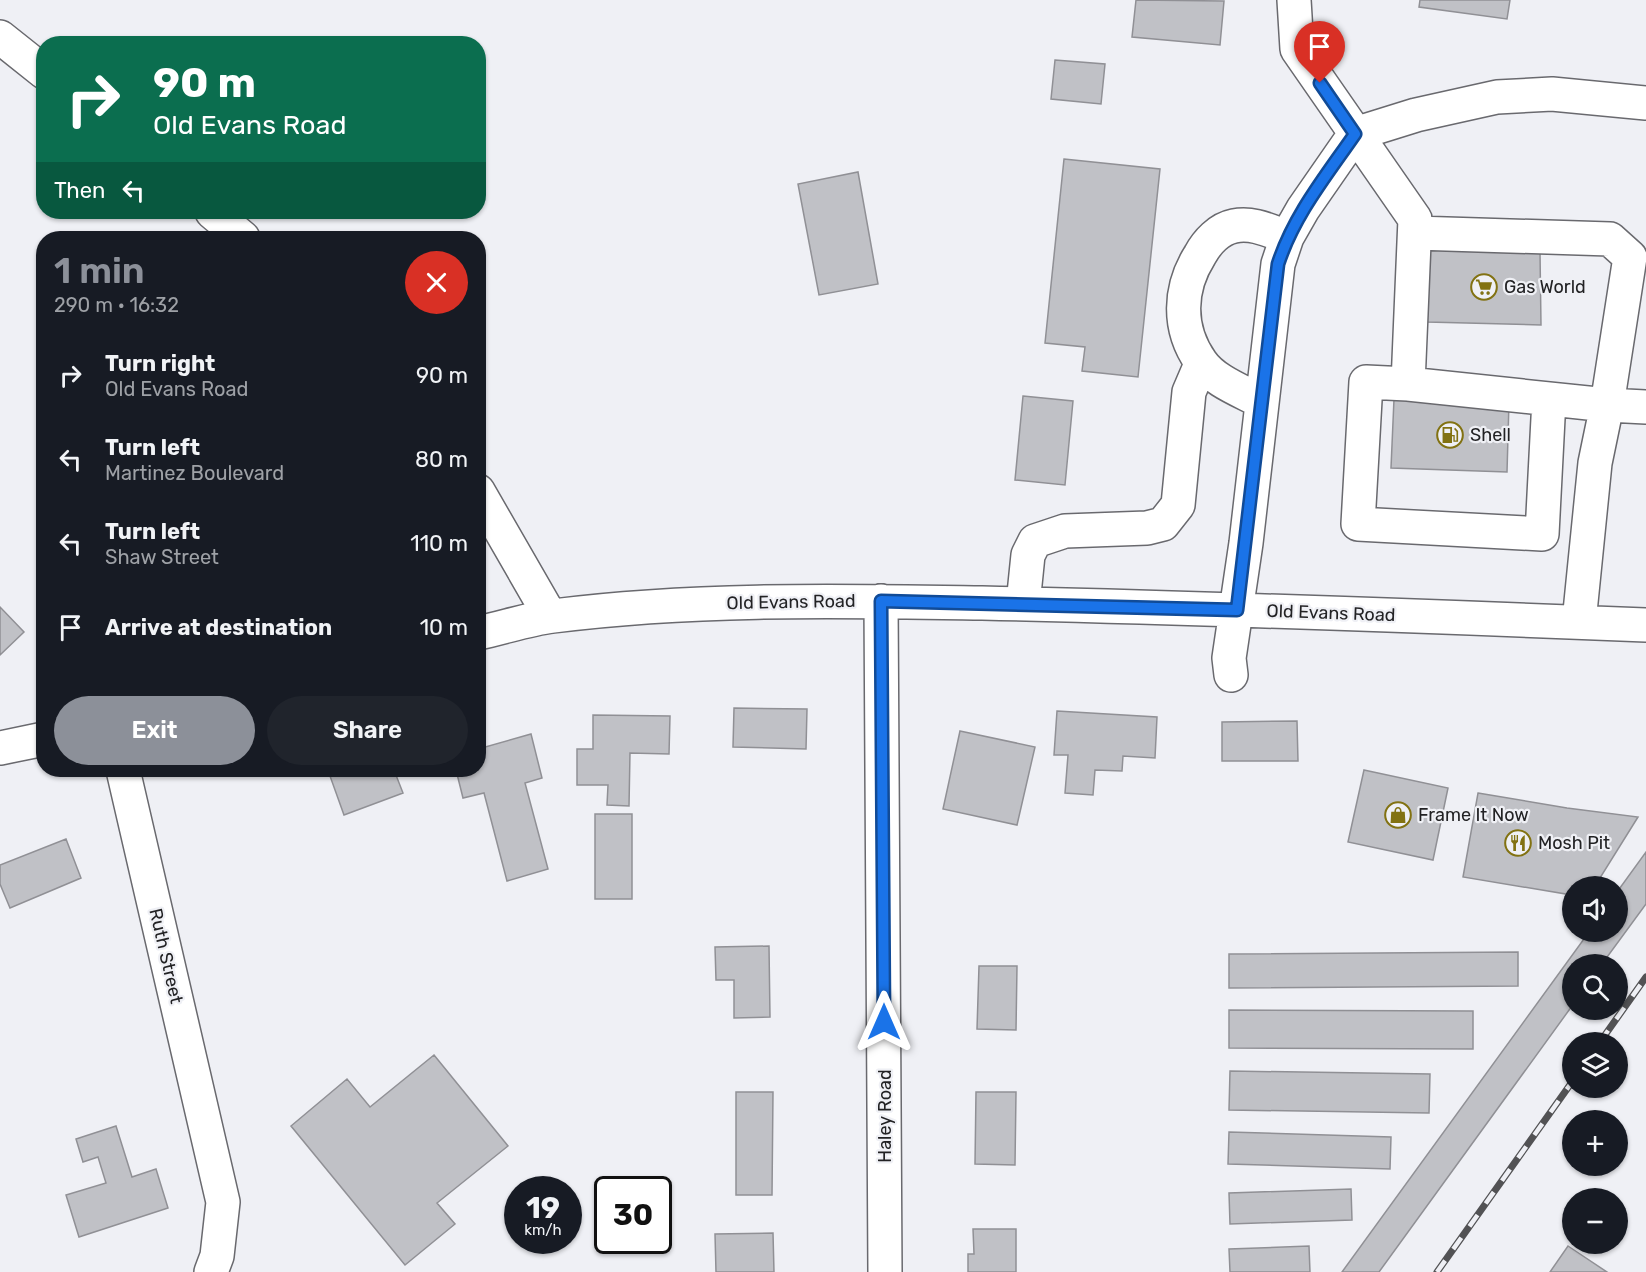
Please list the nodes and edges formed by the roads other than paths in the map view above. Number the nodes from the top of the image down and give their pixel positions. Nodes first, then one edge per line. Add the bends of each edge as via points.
1 (1294, 0) edge
2 (0, 37) edge
3 (36, 66) edge
4 (1646, 103) edge
5 (1355, 134) junction
6 (220, 219) edge
7 (235, 231) edge
8 (1415, 234) junction
9 (1287, 237) junction
10 (1201, 364) junction
11 (1408, 384) junction
12 (1550, 399) junction
13 (1262, 402) junction
14 (1607, 405) junction
15 (1646, 407) edge
16 (486, 505) edge
17 (881, 601) junction
18 (1023, 604) junction
19 (1237, 610) junction
20 (550, 616) junction
21 (1579, 622) junction
22 (1646, 625) edge
23 (486, 631) edge
24 (1231, 675) dead end
25 (36, 741) edge
26 (0, 748) edge
27 (125, 777) edge
28 (211, 1272) edge
29 (885, 1272) edge

1 - 5 street via 1297,49
2 - 3 street
4 - 5 street via 1552,94 1497,97 1416,115
5 - 8 street via 1415,219
5 - 9 street
6 - 7 street
8 - 11 street
8 - 14 street via 1610,239 1630,257
9 - 10 street via 1252,225 1232,226 1203,249 1184,290 1184,317
9 - 13 street via 1278,264
10 - 13 street
10 - 18 street via 1189,392 1178,505 1173,514 1163,524 1147,528 1065,531 1035,540 1028,555
11 - 12 street
11 - 12 street via 1366,382 1358,524 1542,534
12 - 14 street
13 - 19 street
14 - 15 street
14 - 21 street via 1595,464
16 - 20 street
17 - 18 street, Old Evans Road
17 - 20 street, Old Evans Road via 723,602
17 - 29 street, Haley Road
18 - 19 street, Old Evans Road
19 - 21 street, Old Evans Road
19 - 24 street via 1229,658
20 - 23 street, Old Evans Road
21 - 22 street, Old Evans Road
25 - 26 street
27 - 28 street, Ruth Street via 223,1202 218,1256

